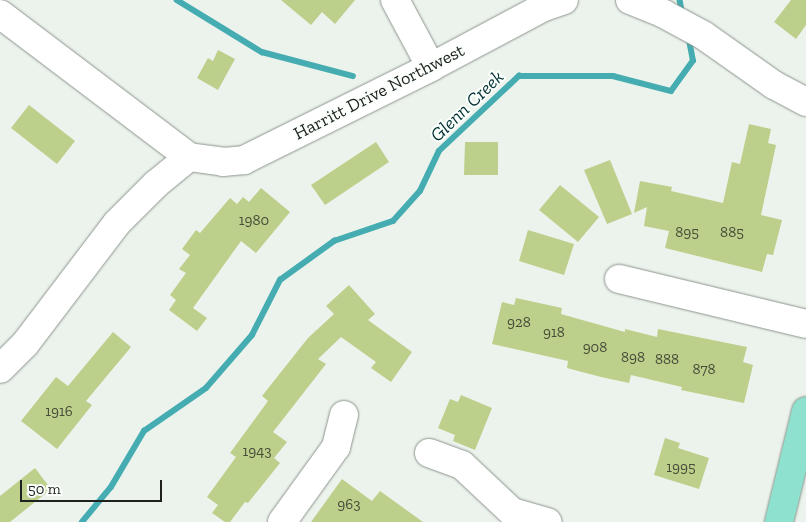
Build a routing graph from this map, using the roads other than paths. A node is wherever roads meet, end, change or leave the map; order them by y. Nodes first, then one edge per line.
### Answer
1 (395, 0) edge
2 (564, 0) edge
3 (630, 0) edge
4 (0, 14) edge
5 (431, 67) junction
6 (806, 102) edge
7 (189, 157) junction
8 (619, 279) dead end
9 (806, 324) edge
10 (0, 369) edge
11 (806, 411) edge
12 (344, 415) dead end
13 (429, 453) dead end
14 (282, 522) edge
15 (548, 522) edge
16 (779, 522) edge

1 - 5 street
2 - 5 street, Harritt Drive Northwest
3 - 6 street
4 - 7 street, Harritt Drive Northwest
5 - 7 street, Harritt Drive Northwest
7 - 10 street
8 - 9 street
11 - 16 main road
12 - 14 street
13 - 15 street

